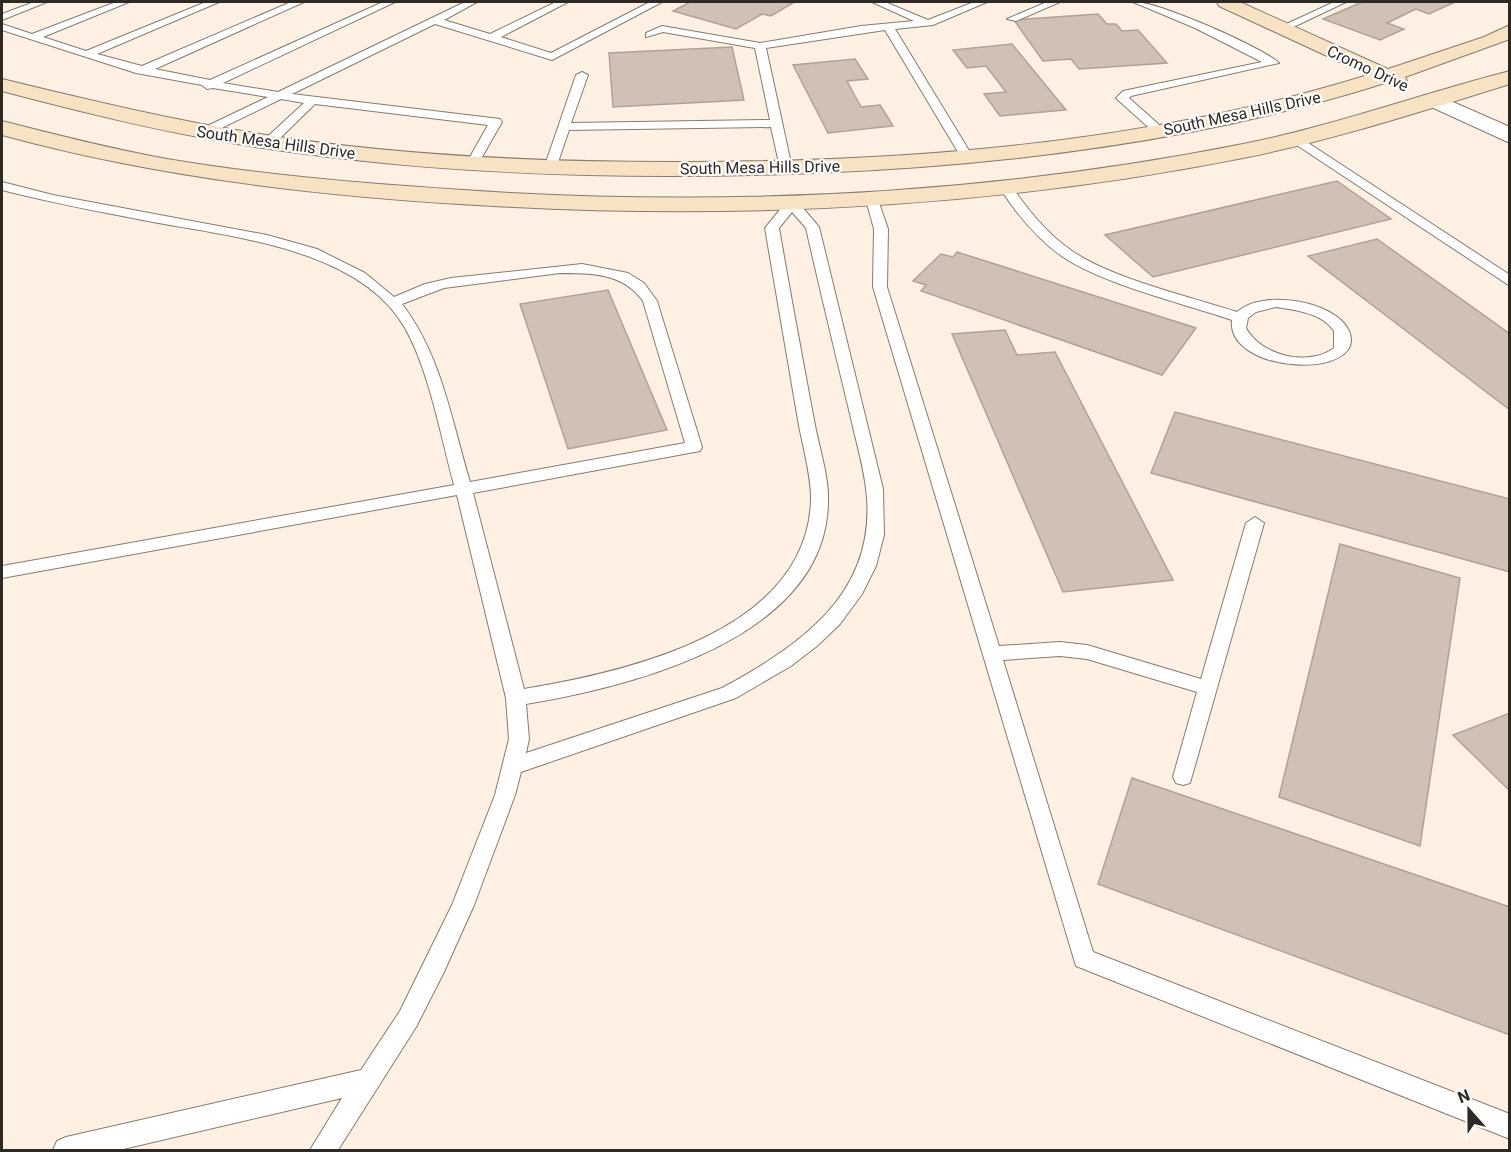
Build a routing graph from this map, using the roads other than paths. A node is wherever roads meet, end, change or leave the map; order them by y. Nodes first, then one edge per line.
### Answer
1 (42, 2) edge
2 (124, 2) edge
3 (214, 2) edge
4 (299, 2) edge
5 (390, 2) edge
6 (472, 2) edge
7 (563, 2) edge
8 (657, 2) edge
9 (877, 2) edge
10 (982, 2) edge
11 (1055, 2) edge
12 (1138, 2) edge
13 (1226, 2) edge
14 (1341, 2) edge
15 (2, 18) edge
16 (1012, 19) dead end
17 (434, 20) junction
18 (929, 23) junction
19 (2, 27) edge
20 (888, 27) junction
21 (1283, 28) junction
22 (1509, 31) edge
23 (650, 35) dead end
24 (31, 38) junction
25 (491, 38) junction
26 (760, 46) junction
27 (85, 55) junction
28 (140, 71) junction
29 (582, 75) dead end
30 (1509, 76) edge
31 (1388, 77) junction
32 (2, 85) edge
33 (207, 86) junction
34 (277, 98) junction
35 (1437, 101) junction
36 (311, 102) junction
37 (776, 123) junction
38 (564, 127) junction
39 (2, 128) edge
40 (1160, 131) junction
41 (205, 132) junction
42 (1509, 136) edge
43 (1296, 139) junction
44 (270, 141) junction
45 (967, 157) junction
46 (472, 164) junction
47 (550, 168) junction
48 (786, 168) junction
49 (2, 186) edge
50 (1007, 190) junction
51 (872, 200) junction
52 (792, 204) junction
53 (1509, 282) edge
54 (393, 303) junction
55 (1240, 318) junction
56 (464, 491) junction
57 (1255, 523) dead end
58 (2, 572) edge
59 (992, 654) junction
60 (1208, 688) junction
61 (516, 698) junction
62 (513, 766) junction
63 (1183, 777) dead end
64 (369, 1080) junction
65 (1509, 1127) edge
66 (66, 1150) edge
67 (323, 1150) edge

1 - 15 lane
2 - 24 lane
3 - 27 lane
4 - 28 lane
5 - 33 lane
6 - 17 lane
7 - 25 lane
8 - 25 lane
9 - 18 lane
10 - 18 lane
11 - 16 lane
12 - 40 lane
13 - 21 street, Cromo Drive
14 - 21 lane
17 - 25 lane
17 - 34 lane
18 - 20 lane
19 - 24 lane
20 - 26 lane
20 - 45 lane
21 - 31 street, Cromo Drive
22 - 31 street, South Mesa Hills Drive
23 - 26 lane
24 - 27 lane
26 - 37 lane
27 - 28 lane
28 - 33 lane
29 - 38 lane
30 - 35 street, South Mesa Hills Drive
31 - 35 street, Cromo Drive
31 - 40 street, South Mesa Hills Drive
32 - 41 street, South Mesa Hills Drive
33 - 34 lane
34 - 36 lane
34 - 41 lane
35 - 42 street, Cromo Drive
35 - 43 street, South Mesa Hills Drive
36 - 44 lane
36 - 46 lane
37 - 38 lane
37 - 48 lane
38 - 47 lane
39 - 52 street, South Mesa Hills Drive
40 - 45 street, South Mesa Hills Drive
41 - 44 street, South Mesa Hills Drive
43 - 50 street, South Mesa Hills Drive
43 - 53 lane
44 - 46 street, South Mesa Hills Drive
45 - 48 street, South Mesa Hills Drive
46 - 47 street, South Mesa Hills Drive
47 - 48 street, South Mesa Hills Drive
48 - 52 street
49 - 54 lane
50 - 51 street, South Mesa Hills Drive
50 - 55 lane
51 - 52 street, South Mesa Hills Drive
51 - 59 lane
52 - 61 lane
52 - 62 lane
54 - 56 lane
54 - 56 lane
55 - 55 lane
56 - 58 lane
56 - 61 lane
57 - 60 lane
59 - 60 lane
59 - 65 lane
60 - 63 lane
61 - 62 lane
62 - 64 lane
64 - 66 lane
64 - 67 lane

